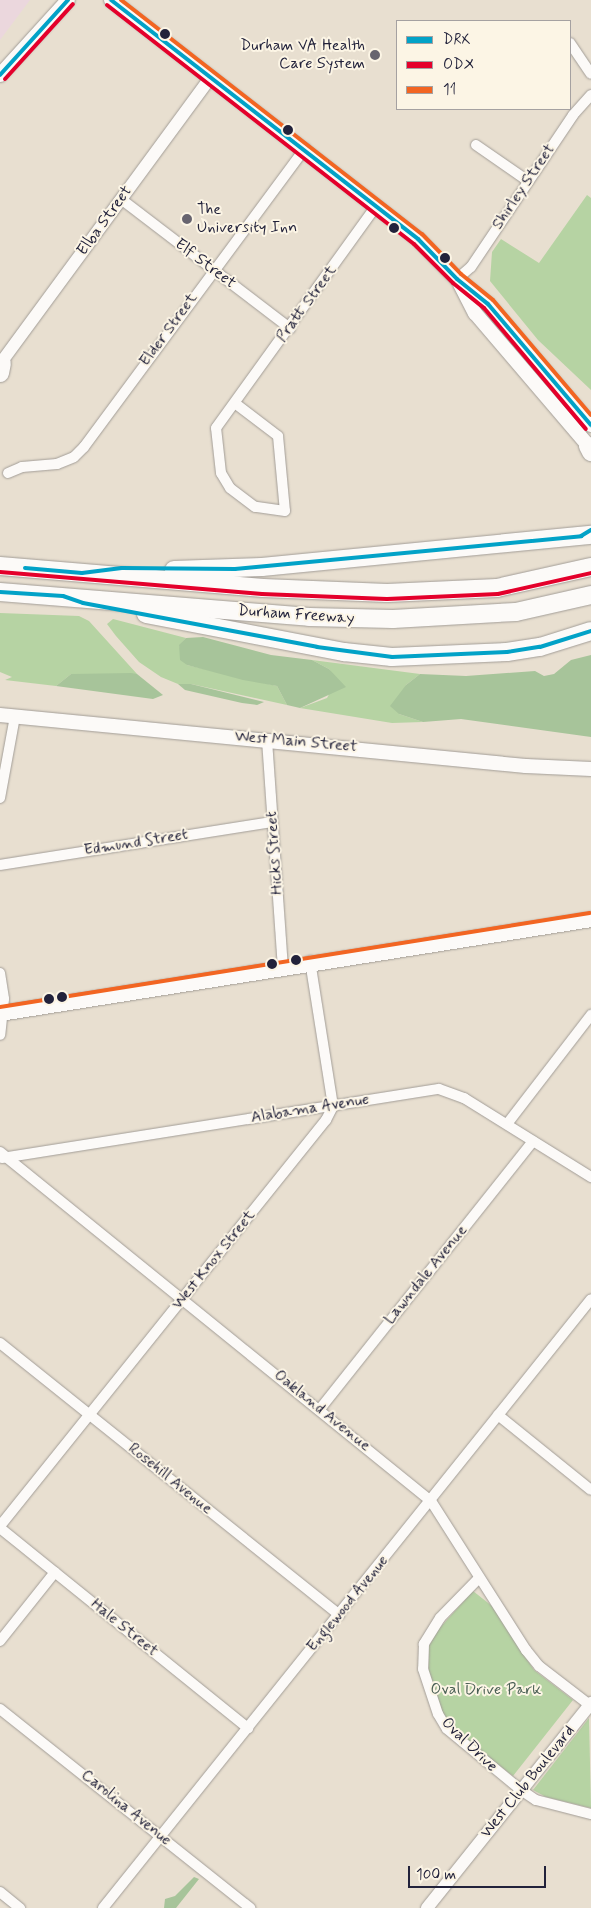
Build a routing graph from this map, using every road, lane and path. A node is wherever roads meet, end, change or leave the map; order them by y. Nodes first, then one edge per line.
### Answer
1 (68, 0) edge
2 (111, 0) edge
3 (571, 44) edge
4 (591, 74) edge
5 (0, 75) edge
6 (211, 77) junction
7 (591, 95) edge
8 (476, 144) dead end
9 (305, 148) junction
10 (528, 181) junction
11 (121, 199) junction
12 (377, 205) junction
13 (213, 270) junction
14 (457, 279) junction
15 (290, 328) junction
16 (1, 367) edge
17 (236, 404) junction
18 (591, 425) edge
19 (590, 449) edge
20 (8, 473) dead end
21 (588, 534) edge
22 (0, 566) edge
23 (591, 567) edge
24 (82, 573) junction
25 (0, 592) edge
26 (591, 594) edge
27 (63, 596) junction
28 (591, 631) edge
29 (591, 638) edge
30 (566, 640) junction
31 (0, 715) edge
32 (15, 716) junction
33 (267, 740) junction
34 (591, 769) edge
35 (0, 798) edge
36 (272, 822) junction
37 (0, 865) edge
38 (591, 919) edge
39 (310, 961) junction
40 (283, 966) junction
41 (0, 973) edge
42 (2, 1012) edge
43 (591, 1015) edge
44 (0, 1035) edge
45 (333, 1106) junction
46 (506, 1124) junction
47 (533, 1141) junction
48 (2, 1156) edge
49 (591, 1177) edge
50 (183, 1300) junction
51 (591, 1300) edge
52 (0, 1342) edge
53 (320, 1409) junction
54 (90, 1414) junction
55 (498, 1415) junction
56 (591, 1490) edge
57 (431, 1501) junction
58 (0, 1527) edge
59 (55, 1572) junction
60 (479, 1578) junction
61 (339, 1615) junction
62 (0, 1642) edge
63 (590, 1704) edge
64 (0, 1709) edge
65 (248, 1728) junction
66 (521, 1790) junction
67 (591, 1814) edge
68 (161, 1836) junction
69 (0, 1892) edge
70 (20, 1908) edge
71 (103, 1908) edge
72 (250, 1908) edge
73 (427, 1908) edge

1 - 5 main road
2 - 6 main road
3 - 4 street
6 - 9 main road
6 - 11 street, Elba Street
7 - 10 street, Shirley Street
8 - 10 street
9 - 12 main road
9 - 13 street, Elder Street
10 - 14 street, Shirley Street
11 - 13 street, Elf Street
11 - 16 street, Elba Street
12 - 14 main road
12 - 15 street, Pratt Street
13 - 15 street, Elf Street
13 - 20 street, Elder Street
14 - 18 main road
14 - 19 main road
15 - 17 street, Pratt Street
17 - 17 street, Pratt Street
21 - 24 highway
22 - 24 highway, Durham Freeway
23 - 24 highway, Durham Freeway
25 - 27 highway, Durham Freeway
26 - 27 highway, Durham Freeway
27 - 30 highway
28 - 30 highway
29 - 30 highway
31 - 32 main road, West Main Street
32 - 33 main road, West Main Street
32 - 35 street
33 - 34 main road, West Main Street
33 - 36 street, Hicks Street
36 - 37 street, Edmund Street
36 - 40 street, Hicks Street
38 - 39 main road
39 - 40 main road
39 - 45 street
40 - 42 main road
41 - 42 street
42 - 44 street
43 - 46 street
45 - 46 street, Alabama Avenue
45 - 48 street, Alabama Avenue
45 - 50 street, West Knox Street
46 - 47 street, Alabama Avenue
47 - 49 street, Alabama Avenue
47 - 53 street, Lawndale Avenue
48 - 50 street, Oakland Avenue
50 - 53 street, Oakland Avenue
50 - 54 street, West Knox Street
51 - 55 street, Englewood Avenue
52 - 54 street, Rosehill Avenue
53 - 57 street, Oakland Avenue
54 - 58 street, West Knox Street
54 - 61 street, Rosehill Avenue
55 - 56 street
55 - 57 street, Englewood Avenue
57 - 60 street, Oakland Avenue
57 - 61 street, Englewood Avenue
58 - 59 street, Hale Street
59 - 62 street
59 - 65 street, Hale Street
60 - 63 street, Oakland Avenue
60 - 66 street, Oval Drive
61 - 65 street, Englewood Avenue
63 - 66 street, West Club Boulevard
64 - 68 street, Carolina Avenue
65 - 68 street, Englewood Avenue
66 - 67 street, Oval Drive
66 - 73 street, West Club Boulevard
68 - 71 street, Englewood Avenue
68 - 72 street, Carolina Avenue
69 - 70 street

